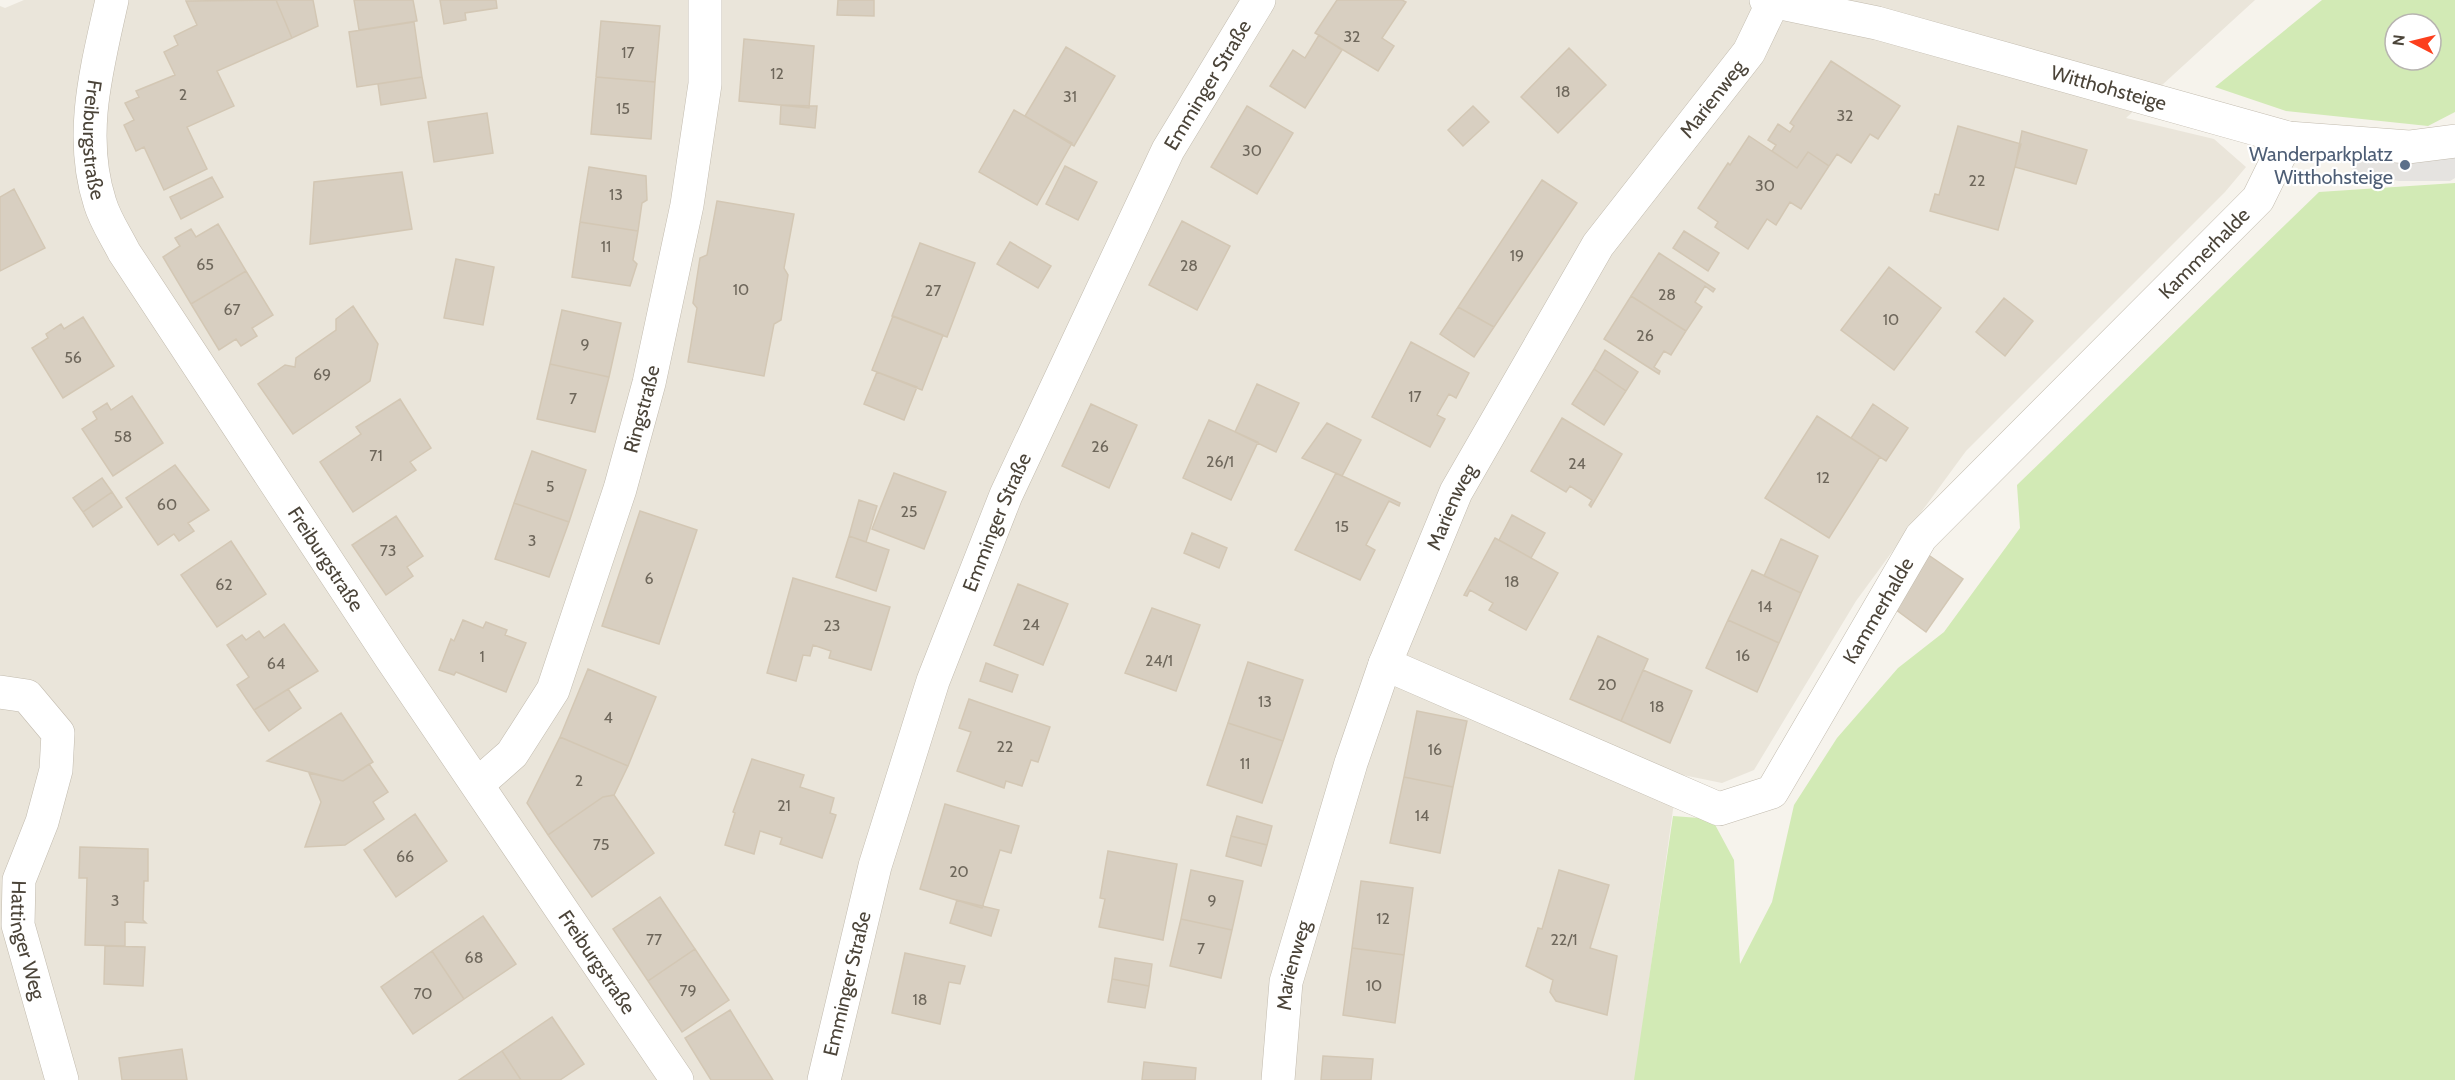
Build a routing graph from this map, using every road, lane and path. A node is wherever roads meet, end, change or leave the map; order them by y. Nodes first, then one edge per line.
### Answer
1 (112, 0) edge
2 (705, 0) edge
3 (1259, 0) edge
4 (1770, 1) edge
5 (1884, 12) edge
6 (2288, 138) junction
7 (2455, 141) edge
8 (1385, 663) junction
9 (0, 692) edge
10 (478, 784) junction
11 (62, 1080) edge
12 (677, 1080) edge
13 (824, 1080) edge
14 (1278, 1080) edge

1 - 10 street, Freiburgstraße
2 - 10 street, Ringstraße
3 - 13 street, Emminger Straße
4 - 5 street, Witthohsteige
4 - 8 street, Marienweg
5 - 6 street, Witthohsteige
6 - 7 street, Witthohsteige
6 - 8 street, Kammerhalde
8 - 14 street, Marienweg
9 - 11 street, Hattinger Weg
10 - 12 street, Freiburgstraße

